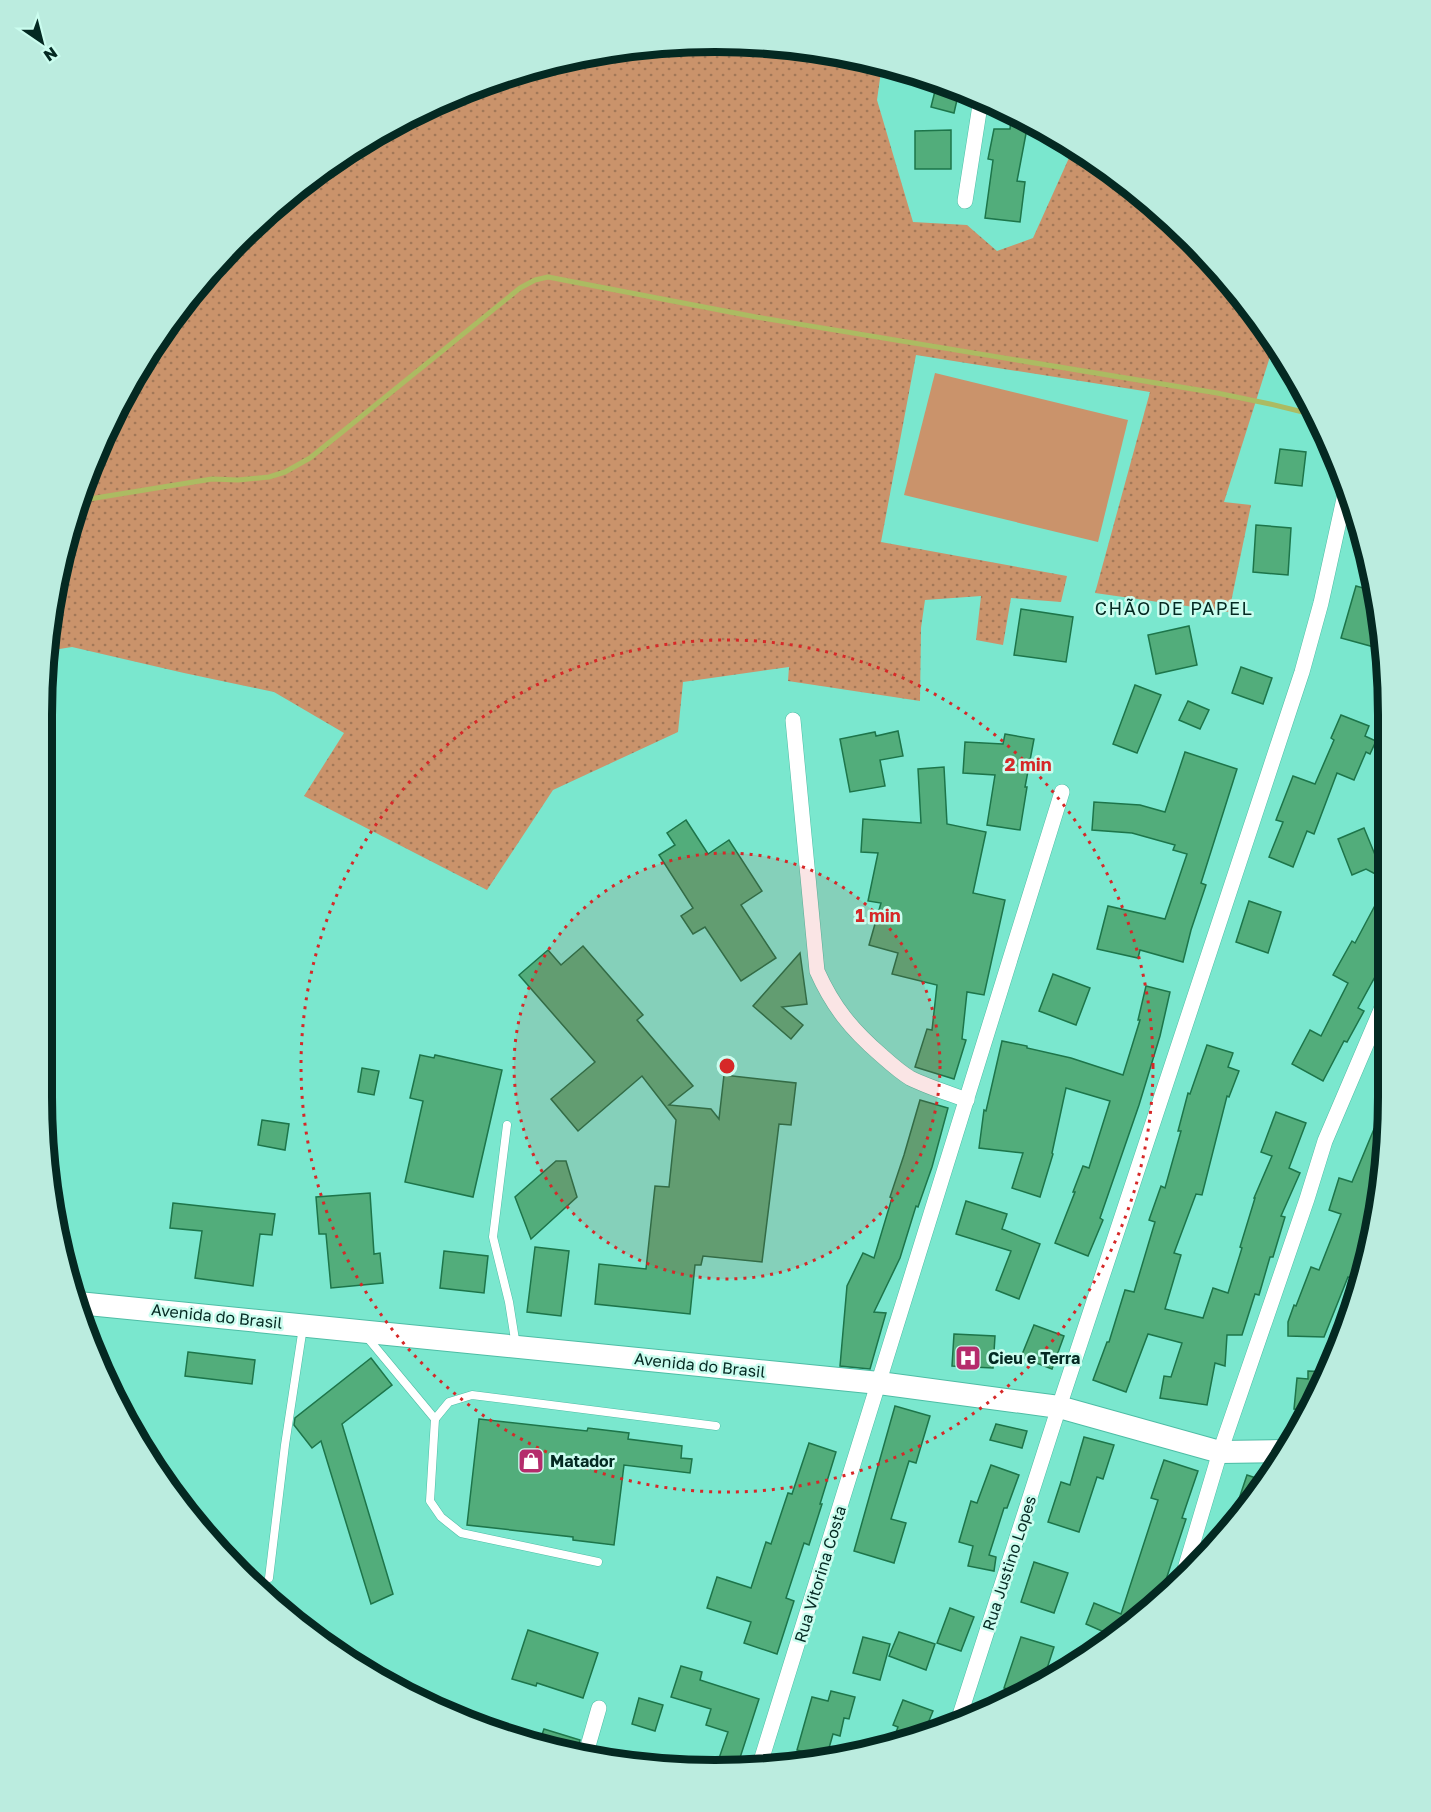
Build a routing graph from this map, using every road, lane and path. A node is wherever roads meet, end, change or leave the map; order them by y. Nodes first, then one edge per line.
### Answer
1 (980, 108) edge
2 (965, 201) dead end
3 (1343, 502) edge
4 (793, 720) dead end
5 (1062, 792) dead end
6 (1378, 1017) edge
7 (967, 1100) junction
8 (507, 1125) dead end
9 (86, 1303) edge
10 (303, 1324) junction
11 (361, 1330) junction
12 (516, 1346) junction
13 (879, 1383) junction
14 (1059, 1407) junction
15 (435, 1419) junction
16 (716, 1426) dead end
17 (1276, 1451) edge
18 (1220, 1452) junction
19 (598, 1562) dead end
20 (1187, 1562) edge
21 (269, 1578) dead end
22 (599, 1708) dead end
23 (961, 1712) edge
24 (588, 1747) edge
25 (762, 1758) edge

1 - 2 street
3 - 14 street, Rua Justino Lopes
4 - 7 street
5 - 7 street, Rua Vitorina Costa
6 - 18 street
7 - 13 street, Rua Vitorina Costa
8 - 12 lane
9 - 10 street, Avenida do Brasil
10 - 11 street, Avenida do Brasil
10 - 21 lane
11 - 12 street, Avenida do Brasil
11 - 15 lane
12 - 13 street, Avenida do Brasil
13 - 14 street, Avenida do Brasil
13 - 25 street, Rua Vitorina Costa
14 - 18 street, Avenida do Brasil
14 - 23 street, Rua Justino Lopes
15 - 16 lane
15 - 19 lane
17 - 18 street, Avenida do Brasil
18 - 20 street
22 - 24 street

